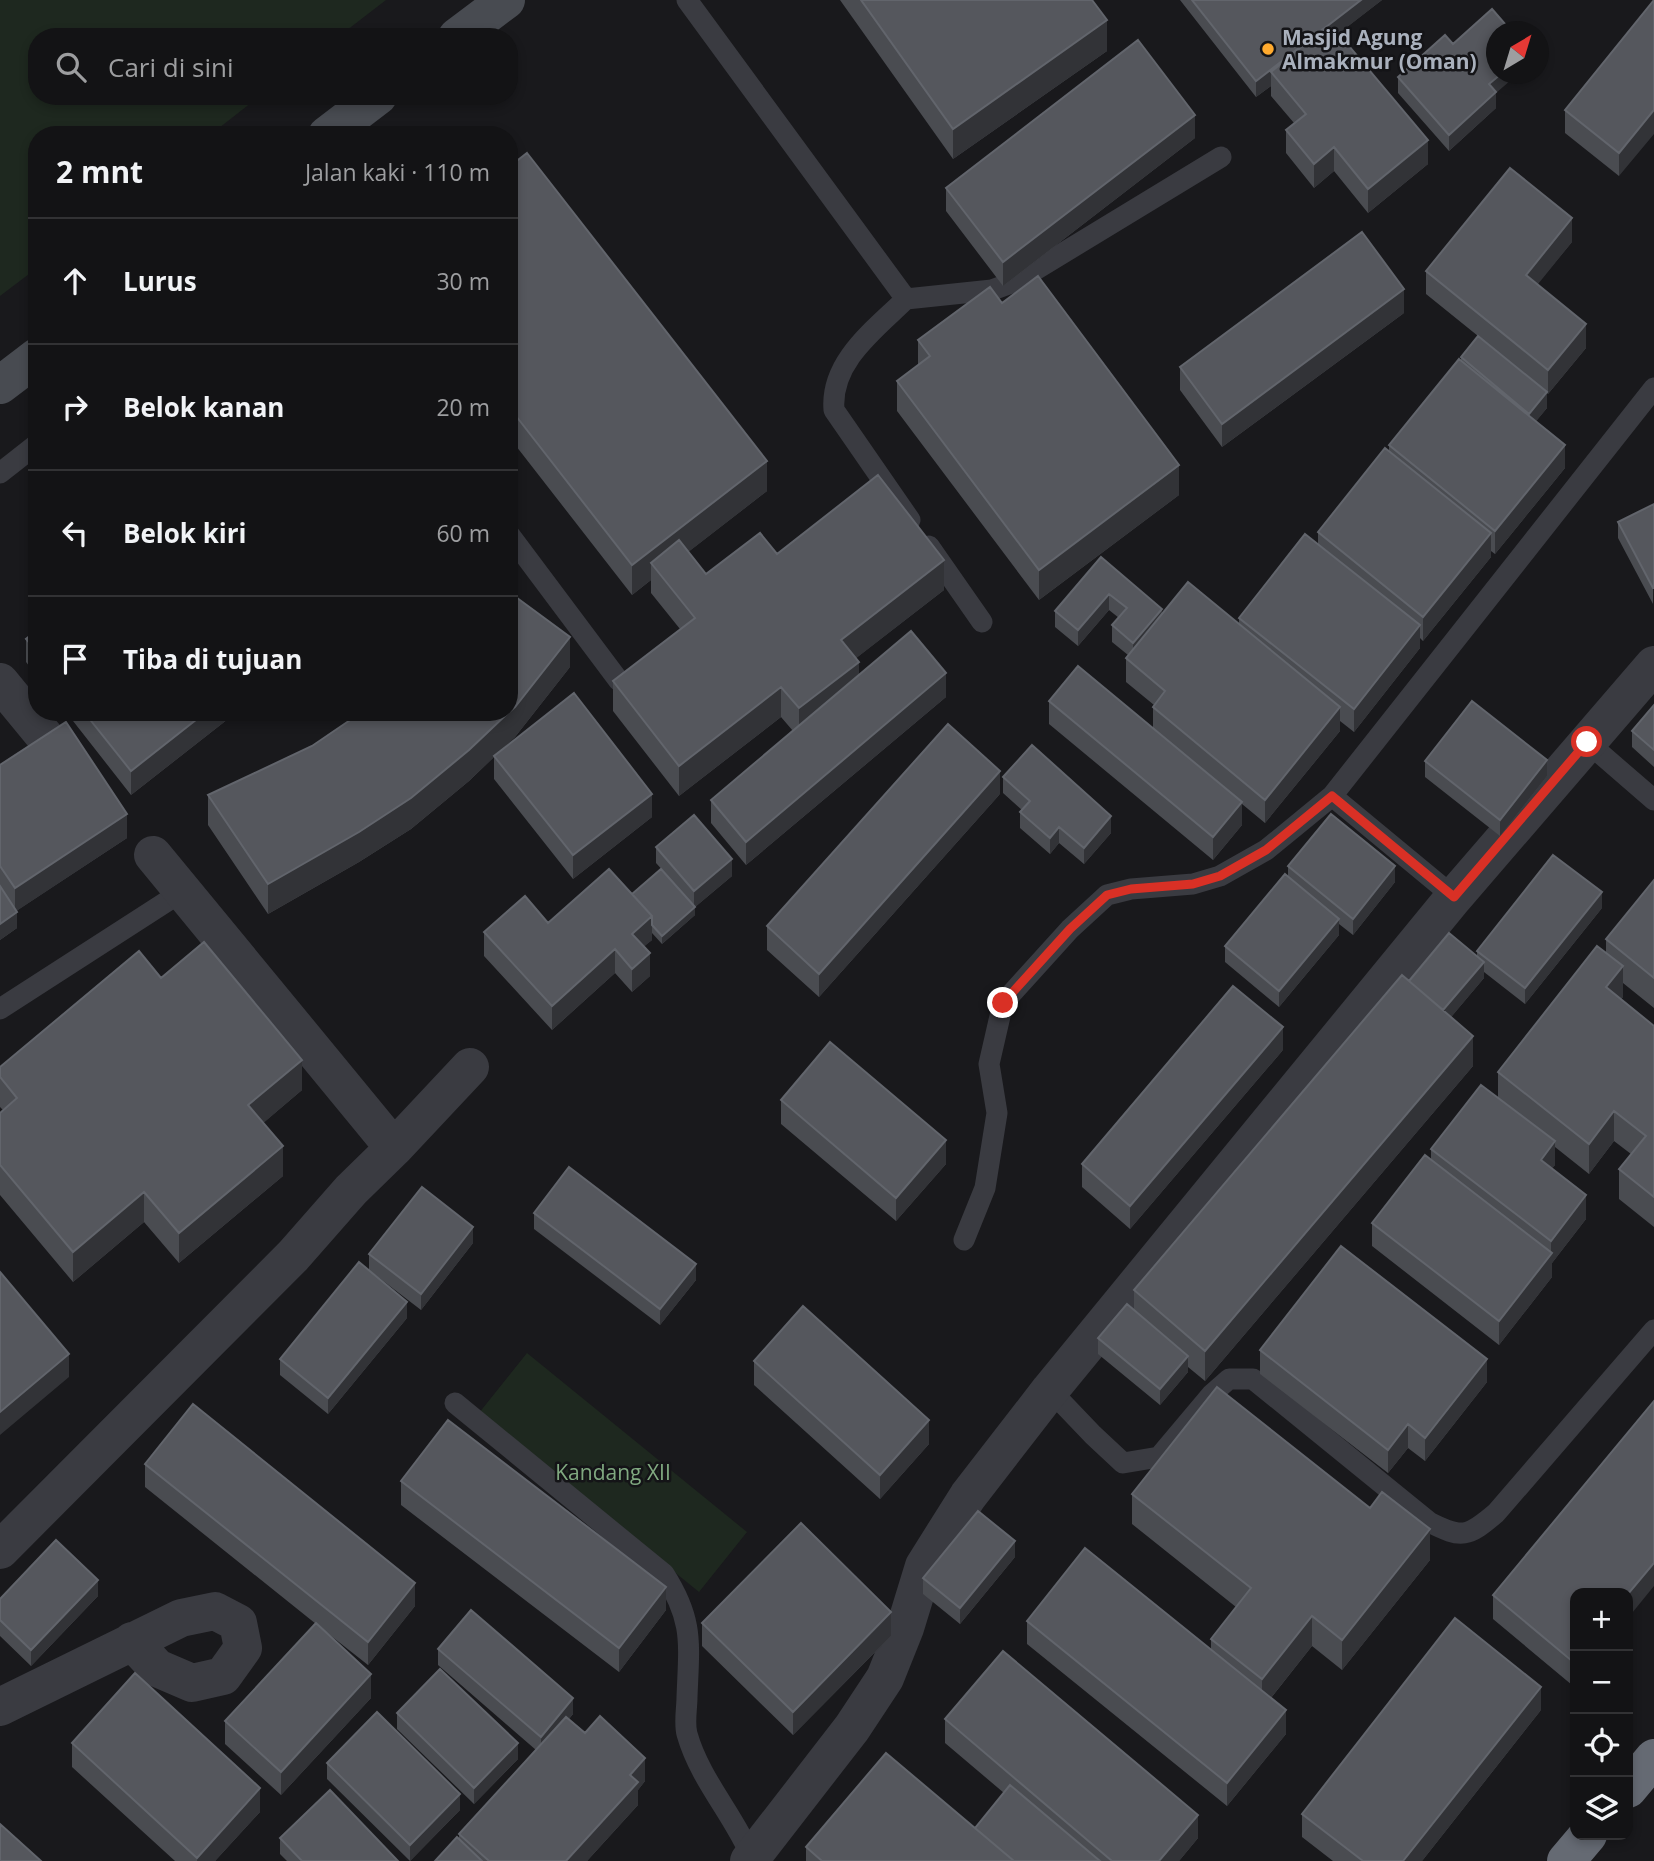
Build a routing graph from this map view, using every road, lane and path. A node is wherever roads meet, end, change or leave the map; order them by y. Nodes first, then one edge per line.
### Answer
1 (506, 0) edge
2 (687, 0) edge
3 (469, 28) edge
4 (366, 105) edge
5 (339, 126) edge
6 (1221, 157) dead end
7 (906, 299) junction
8 (28, 364) edge
9 (0, 385) edge
10 (1654, 388) edge
11 (28, 450) edge
12 (0, 473) edge
13 (518, 546) edge
14 (982, 622) dead end
15 (1654, 665) edge
16 (619, 681) edge
17 (0, 682) edge
18 (28, 716) edge
19 (32, 721) edge
20 (46, 738) edge
21 (1587, 742) junction
22 (1332, 796) junction
23 (1654, 800) edge
24 (153, 855) dead end
25 (183, 891) junction
26 (1454, 897) junction
27 (0, 1009) edge
28 (470, 1067) dead end
29 (394, 1148) junction
30 (964, 1240) dead end
31 (1654, 1330) edge
32 (1050, 1390) junction
33 (455, 1403) dead end
34 (0, 1550) edge
35 (132, 1641) dead end
36 (0, 1707) edge
37 (1654, 1758) edge
38 (1633, 1783) edge
39 (1584, 1840) edge
40 (750, 1859) edge
41 (1566, 1861) edge

1 - 3 street
2 - 7 lane
4 - 5 street
6 - 7 lane
7 - 14 lane
8 - 9 street
10 - 22 lane
11 - 12 lane
13 - 16 lane
15 - 21 street
17 - 18 street
19 - 20 street
21 - 23 lane
21 - 26 street
22 - 26 lane
22 - 30 lane
24 - 25 street
25 - 27 lane
25 - 29 street
26 - 32 street
28 - 29 street
29 - 34 street
31 - 32 lane
32 - 40 street
33 - 40 lane
35 - 36 street
37 - 38 highway
39 - 41 highway

